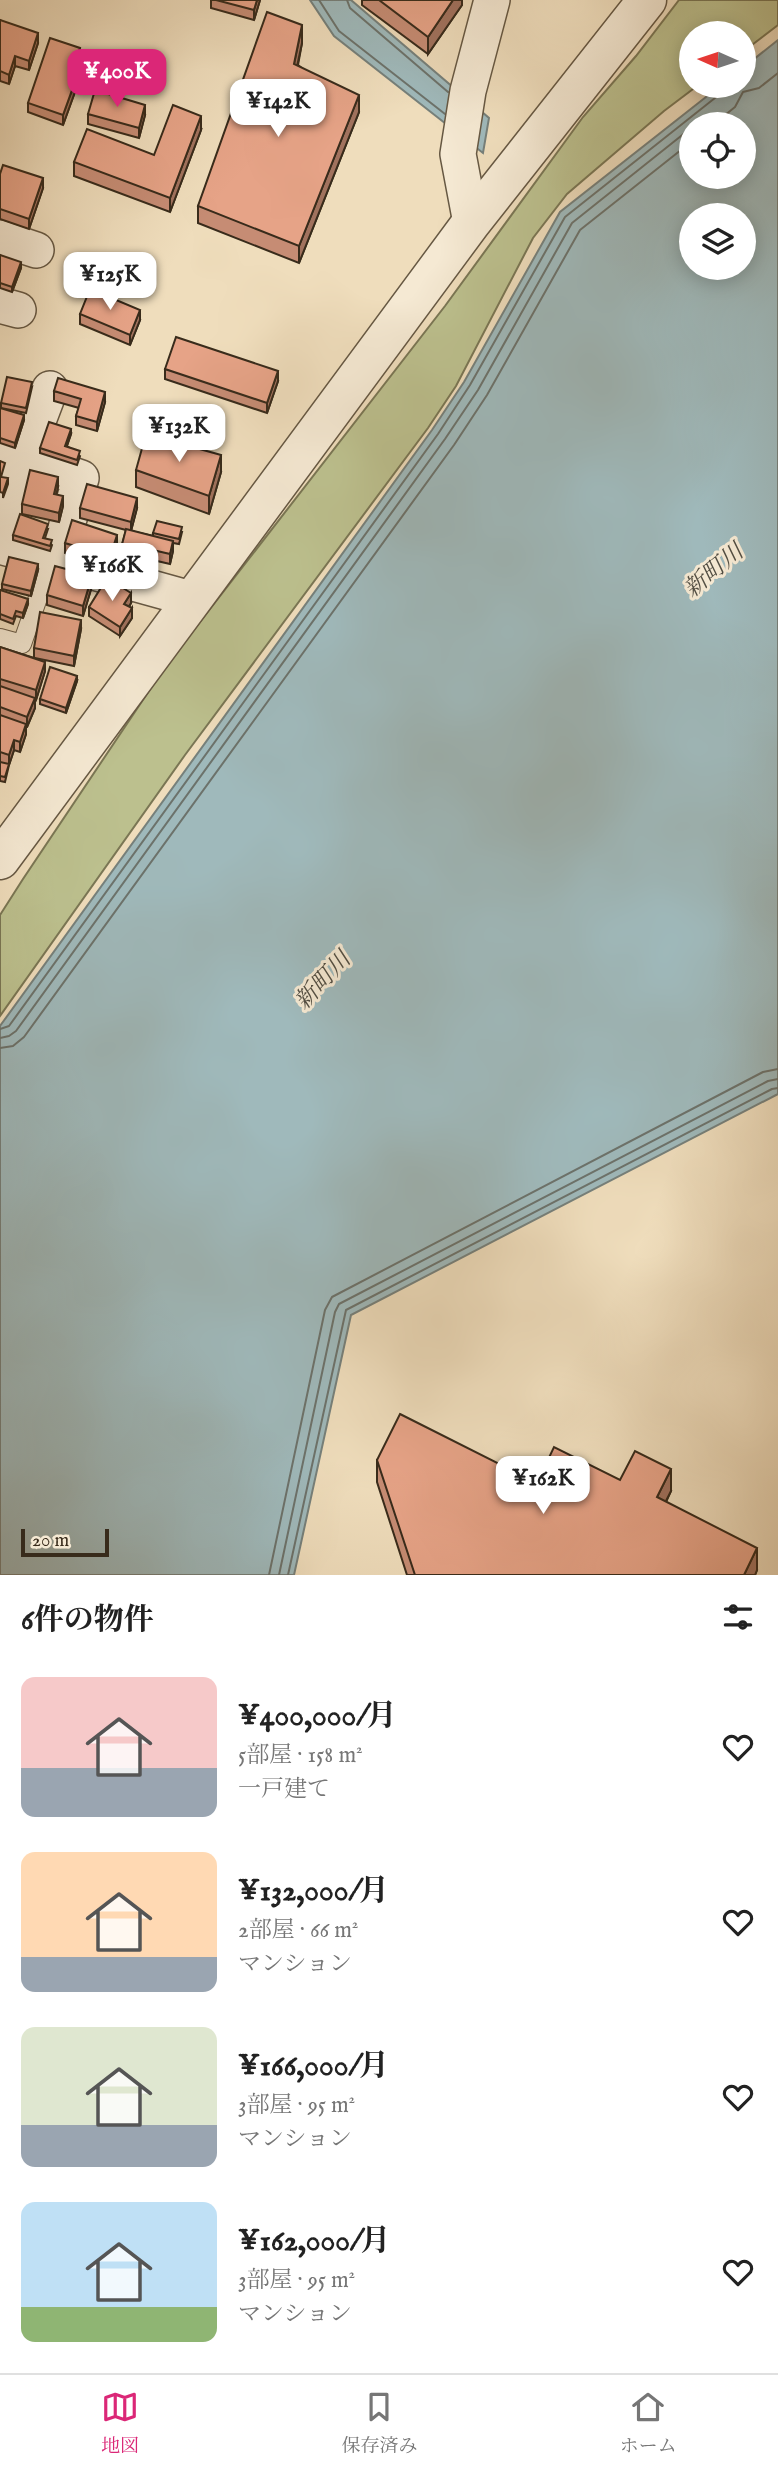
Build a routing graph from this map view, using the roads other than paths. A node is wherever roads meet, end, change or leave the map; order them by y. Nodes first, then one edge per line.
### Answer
1 (492, 0) edge
2 (647, 0) edge
3 (471, 223) junction
4 (0, 238) edge
5 (36, 250) dead end
6 (50, 389) dead end
7 (12, 454) edge
8 (0, 533) edge
9 (0, 547) edge
10 (53, 561) junction
11 (191, 599) junction
12 (0, 638) edge
13 (7, 839) edge

1 - 3 street
2 - 3 street
3 - 11 street
4 - 5 street
6 - 7 street
7 - 8 street
7 - 10 street
9 - 10 street
10 - 11 street
10 - 12 lane
11 - 13 street

